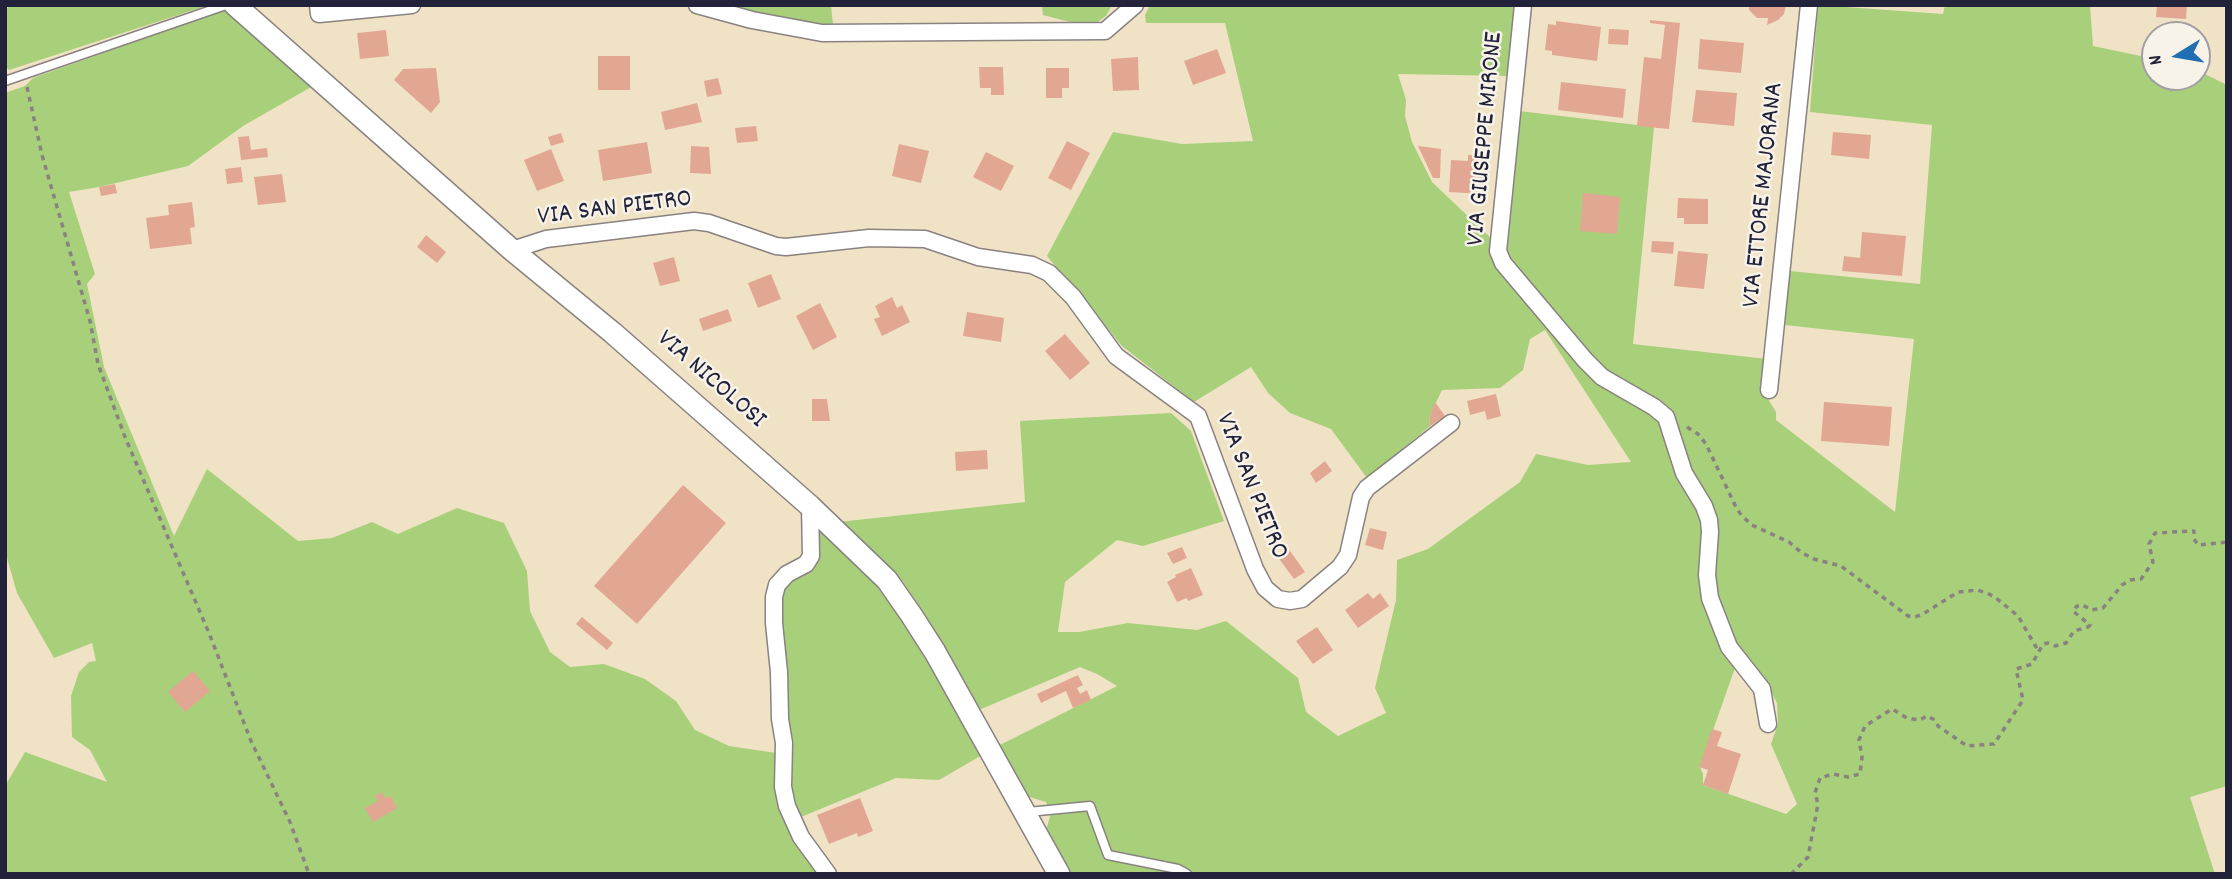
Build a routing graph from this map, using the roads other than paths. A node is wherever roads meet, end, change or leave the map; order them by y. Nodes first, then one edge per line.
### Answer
1 (226, 5) edge
2 (235, 5) edge
3 (318, 5) edge
4 (412, 5) edge
5 (697, 5) edge
6 (1135, 5) edge
7 (1523, 5) edge
8 (1809, 5) edge
9 (5, 81) edge
10 (512, 250) junction
11 (1769, 390) dead end
12 (1451, 423) dead end
13 (810, 506) junction
14 (1768, 724) dead end
15 (1025, 812) junction
16 (828, 874) edge
17 (1059, 874) edge
18 (1187, 874) edge

1 - 9 lane
2 - 10 main road, VIA NICOLOSI
3 - 4 street
5 - 6 street
7 - 14 street, VIA GIUSEPPE MIRONE
8 - 11 street, VIA ETTORE MAJORANA
10 - 12 street, VIA SAN PIETRO
10 - 13 main road, VIA NICOLOSI
13 - 15 main road, VIA NICOLOSI
13 - 16 street
15 - 17 main road, VIA NICOLOSI
15 - 18 lane

